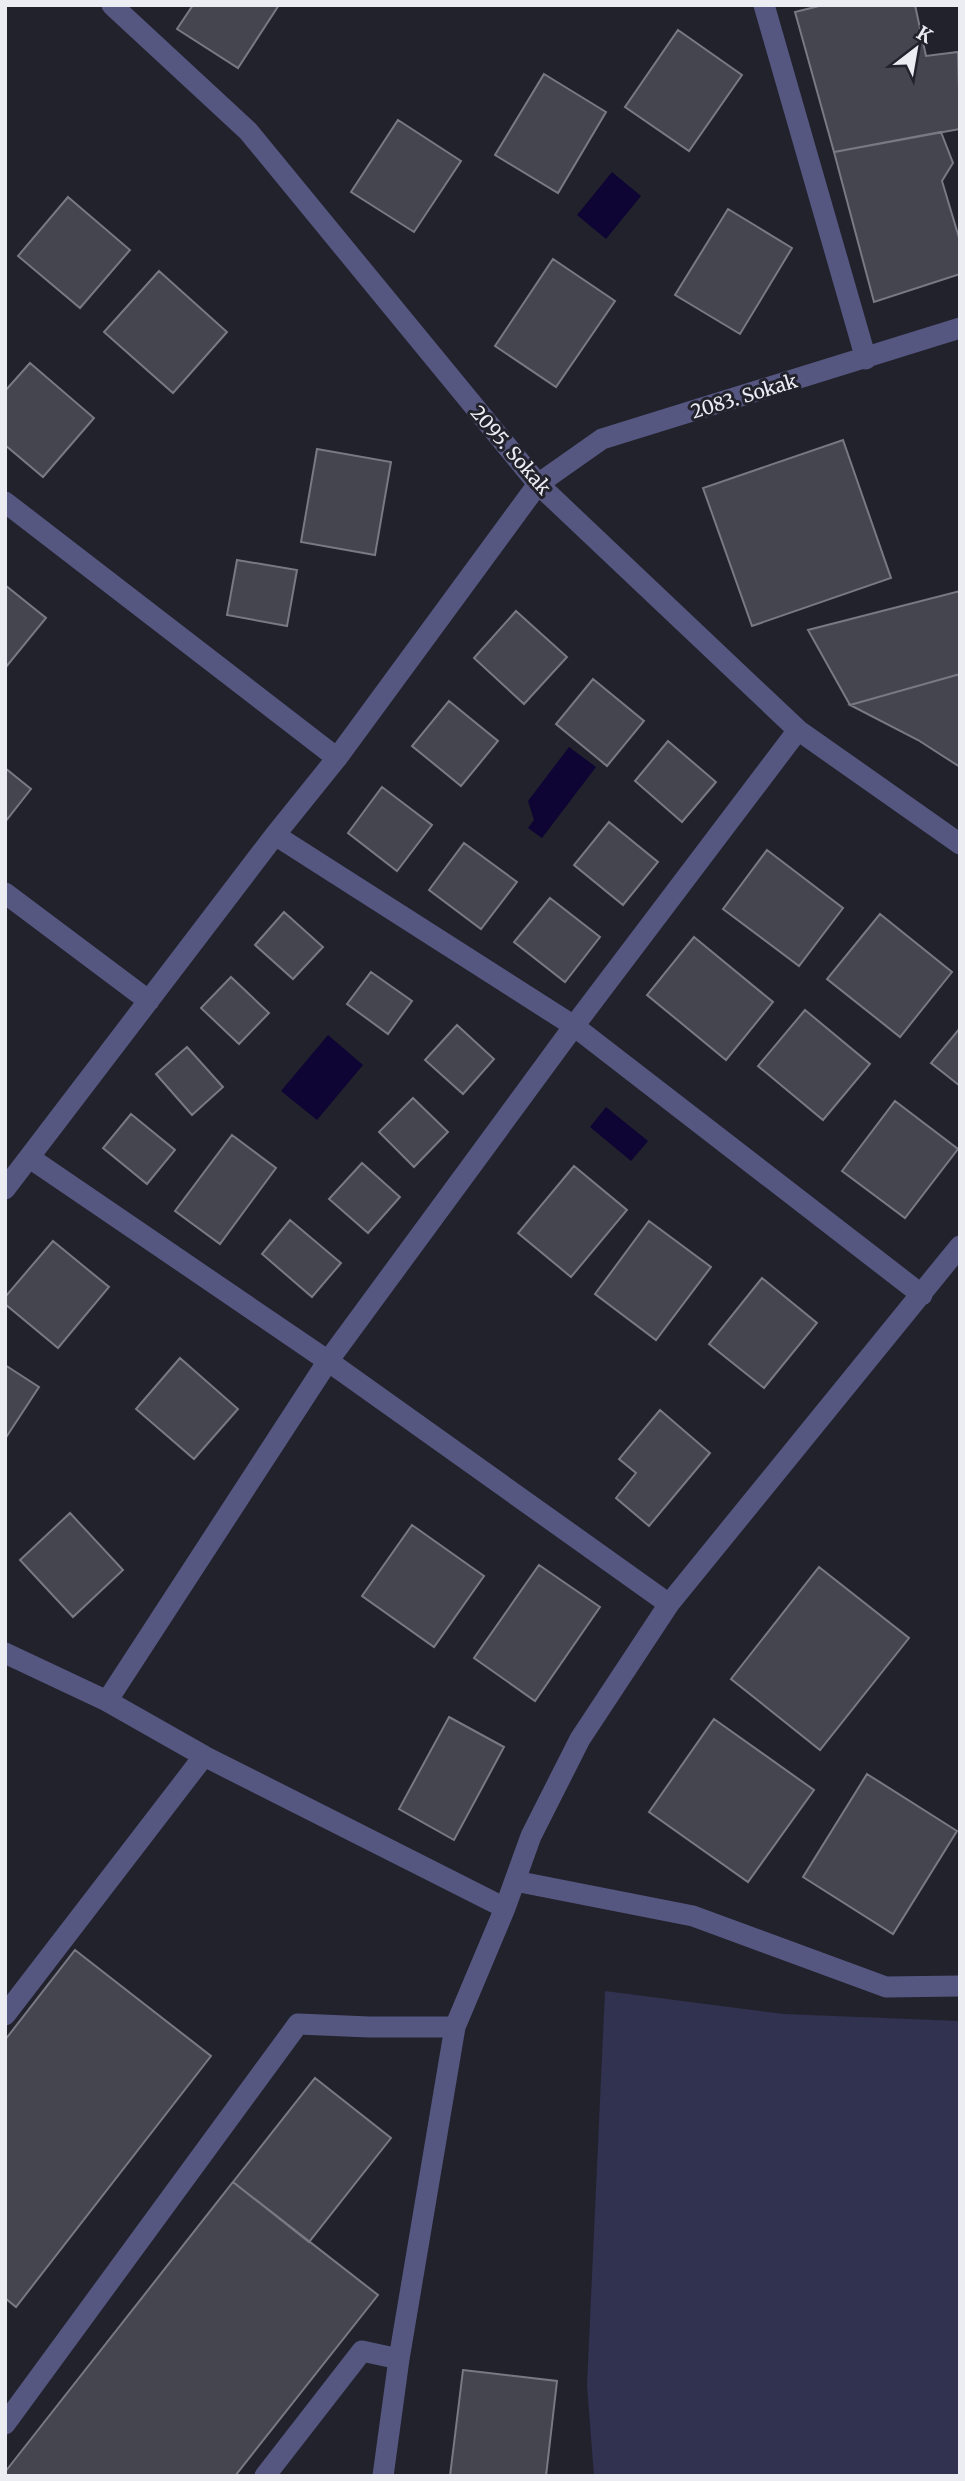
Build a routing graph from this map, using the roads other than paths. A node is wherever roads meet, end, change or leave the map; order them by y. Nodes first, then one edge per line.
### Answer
1 (112, 5) edge
2 (764, 5) edge
3 (960, 328) edge
4 (866, 359) junction
5 (538, 484) junction
6 (5, 502) edge
7 (798, 730) junction
8 (337, 758) junction
9 (275, 835) junction
10 (960, 844) edge
11 (5, 893) edge
12 (149, 1001) junction
13 (574, 1026) junction
14 (30, 1158) junction
15 (5, 1189) edge
16 (960, 1246) edge
17 (922, 1295) junction
18 (328, 1361) junction
19 (669, 1604) junction
20 (5, 1653) edge
21 (107, 1701) junction
22 (204, 1756) junction
23 (515, 1881) junction
24 (505, 1908) junction
25 (960, 1986) edge
26 (5, 2015) edge
27 (455, 2027) junction
28 (399, 2359) junction
29 (5, 2424) edge
30 (265, 2476) edge
31 (383, 2476) edge

1 - 5 street, 2095. Sokak
2 - 4 street
3 - 4 street, 2083. Sokak
4 - 5 street, 2083. Sokak
5 - 7 street, 2095. Sokak
5 - 8 street, 2083. Sokak
6 - 8 street
7 - 10 street, 2095. Sokak
7 - 13 street
8 - 9 street, 2083. Sokak
9 - 12 street, 2083. Sokak
9 - 13 street
11 - 12 street
12 - 14 street, 2083. Sokak
13 - 17 street
13 - 18 street
14 - 15 street, 2083. Sokak
14 - 18 street
16 - 17 street
17 - 19 street
18 - 19 street
18 - 21 street
19 - 23 street
20 - 21 street
21 - 22 street
22 - 24 street
22 - 26 street
23 - 24 street
23 - 25 street
24 - 27 street
27 - 28 street
27 - 29 street
28 - 30 street
28 - 31 street

